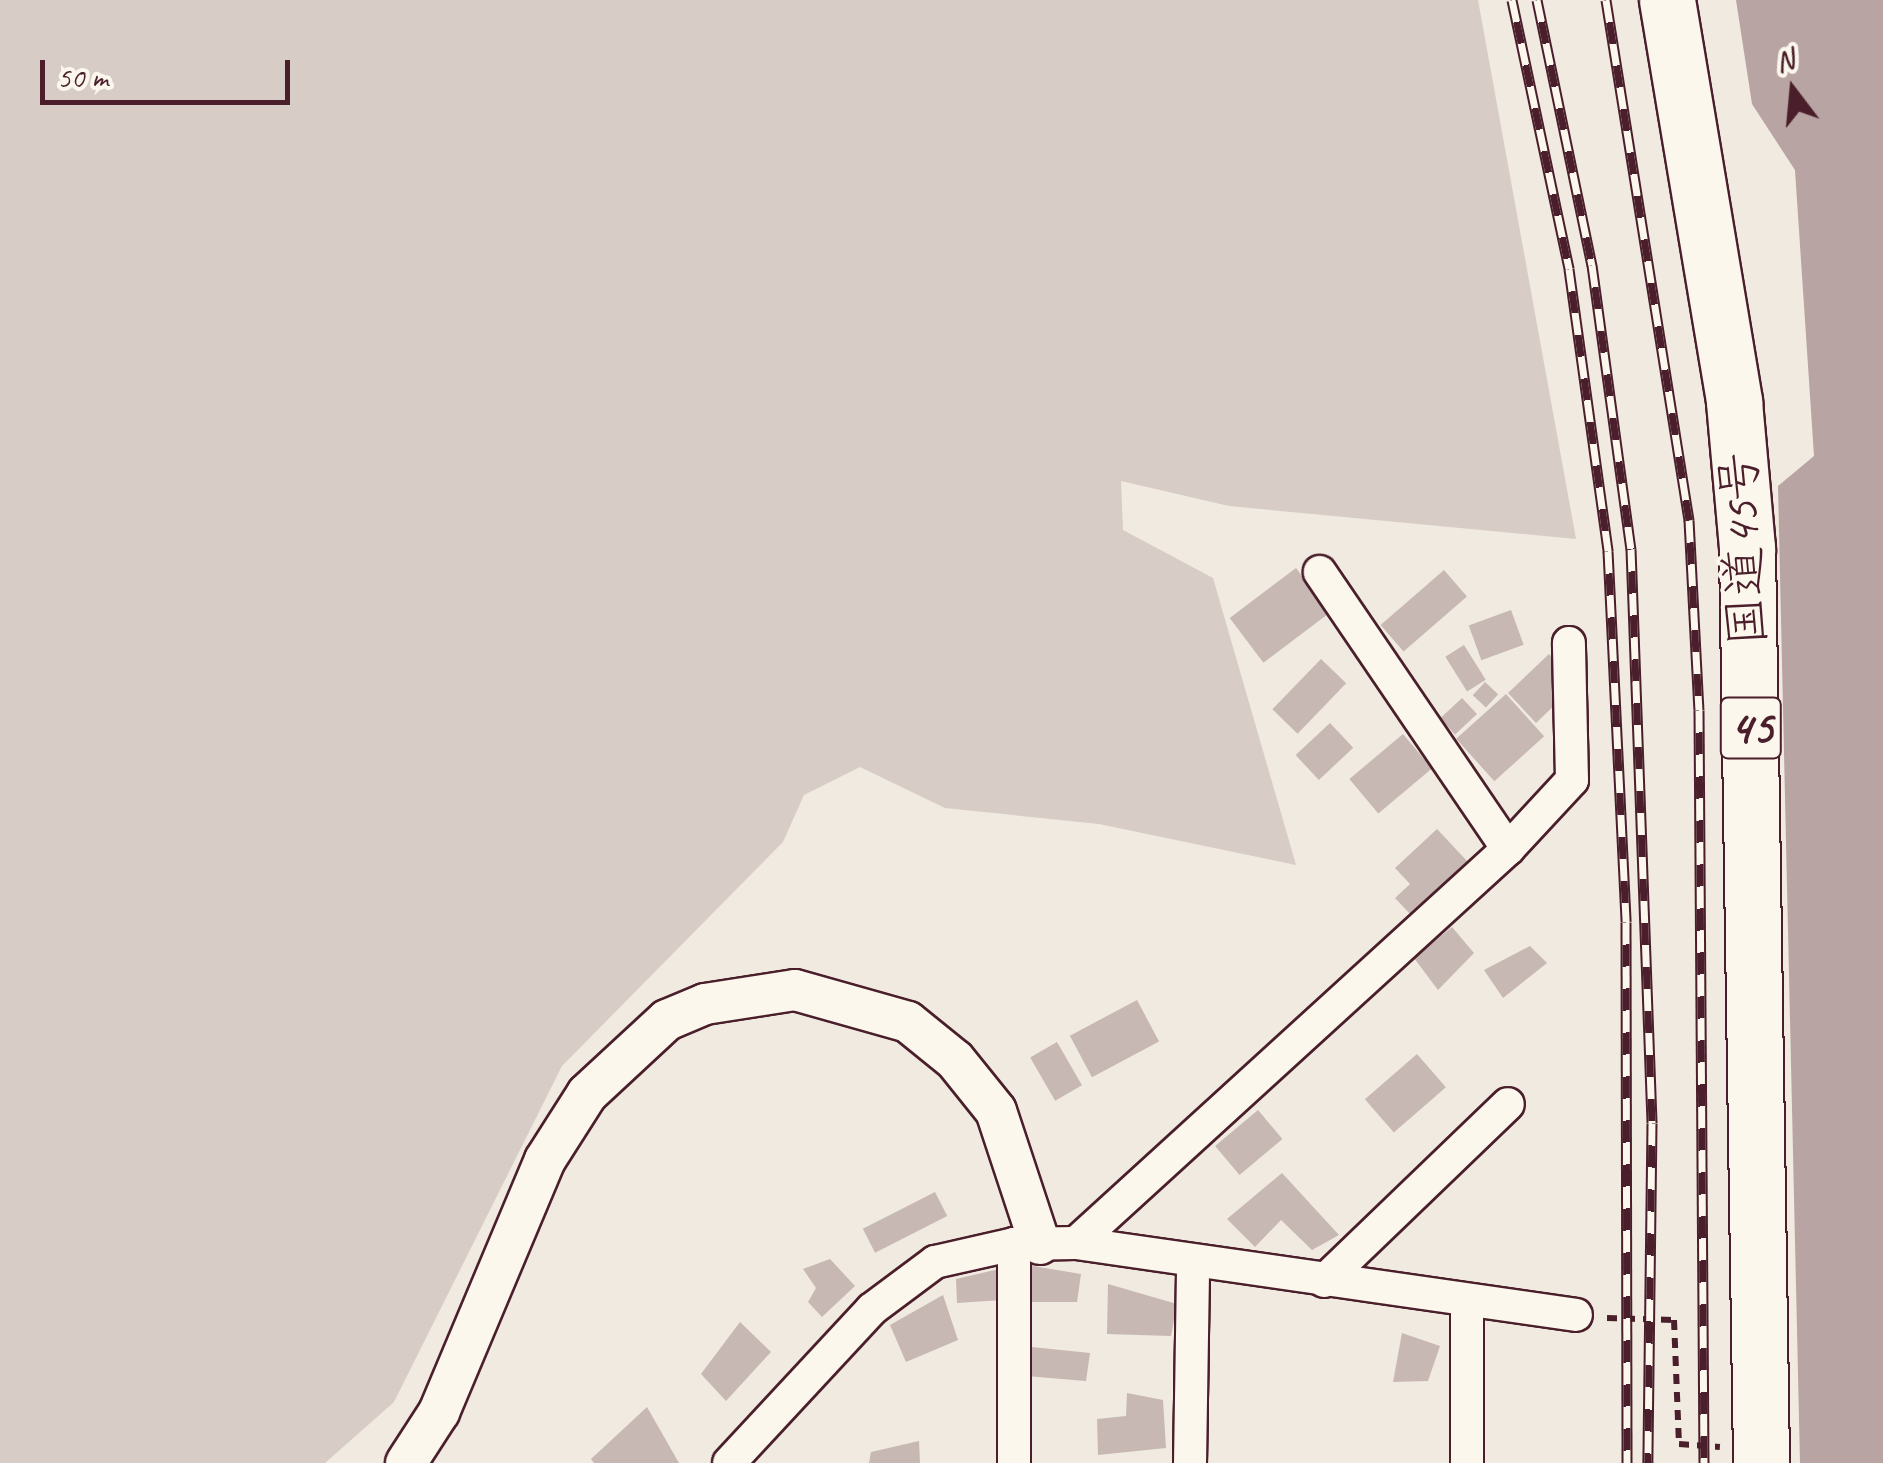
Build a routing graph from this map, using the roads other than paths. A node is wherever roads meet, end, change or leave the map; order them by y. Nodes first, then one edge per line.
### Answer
1 (1666, 0) edge
2 (1320, 572) dead end
3 (1569, 644) dead end
4 (1508, 848) junction
5 (1508, 1104) dead end
6 (1043, 1244) junction
7 (1192, 1261) junction
8 (1324, 1281) junction
9 (1467, 1303) junction
10 (1576, 1315) road end
11 (1746, 1455) edge
12 (406, 1463) edge
13 (729, 1463) edge
14 (1014, 1463) edge
15 (1190, 1463) edge
16 (1468, 1463) edge

1 - 11 highway, 国道45号 / 45
2 - 4 street
3 - 4 street
4 - 6 street
5 - 8 street
6 - 7 street
6 - 12 street
6 - 13 street
6 - 14 street
7 - 8 street
7 - 15 street
8 - 9 street
9 - 10 street
9 - 16 street

